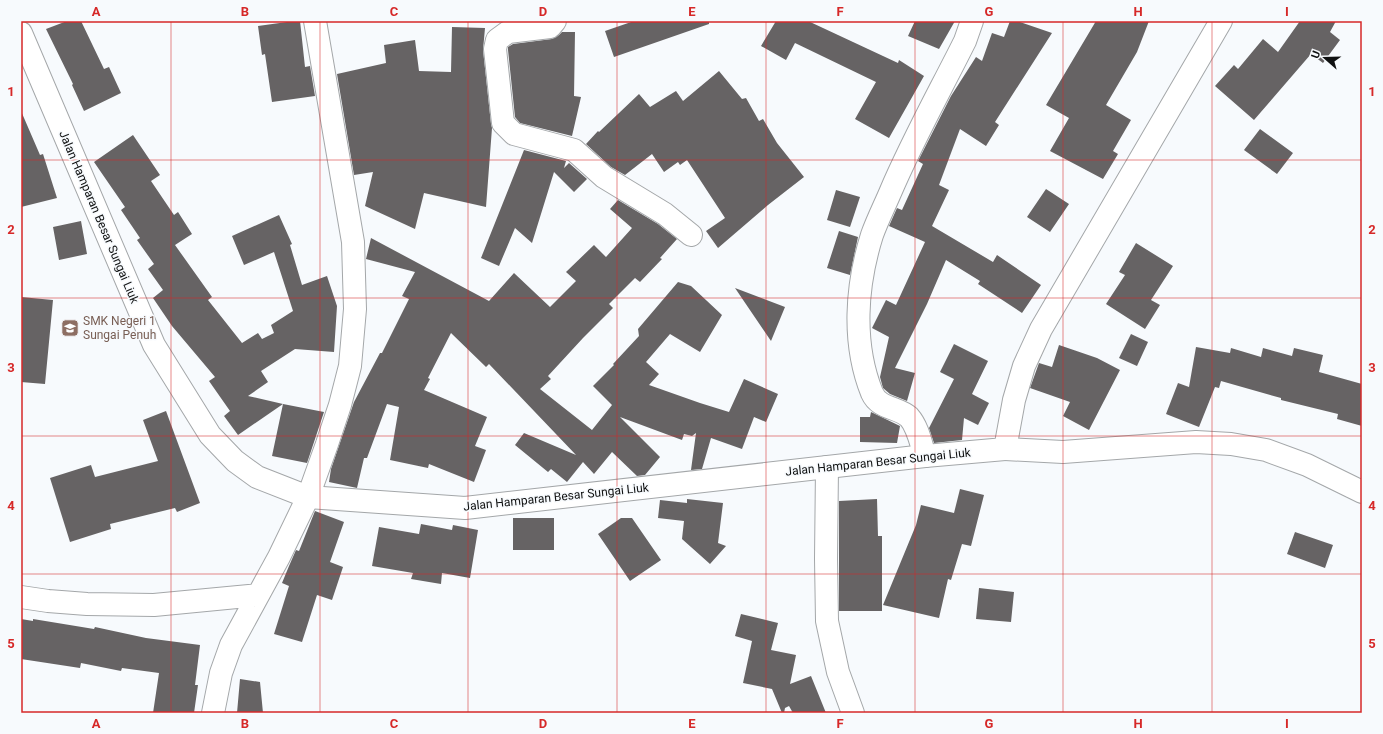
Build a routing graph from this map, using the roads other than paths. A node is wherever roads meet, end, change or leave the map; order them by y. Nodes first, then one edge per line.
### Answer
1 (315, 21) edge
2 (555, 21) edge
3 (972, 21) edge
4 (1221, 21) edge
5 (21, 33) edge
6 (691, 235) dead end
7 (1005, 449) junction
8 (925, 456) junction
9 (827, 467) junction
10 (1362, 492) edge
11 (308, 497) junction
12 (258, 595) junction
13 (21, 597) edge
14 (213, 713) edge
15 (853, 713) edge

1 - 11 street
2 - 6 street
3 - 8 street
4 - 7 street
5 - 11 street, Jalan Hamparan Besar Sungai Liuk
7 - 8 street, Jalan Hamparan Besar Sungai Liuk
7 - 10 street, Jalan Hamparan Besar Sungai Liuk
8 - 9 street, Jalan Hamparan Besar Sungai Liuk
9 - 11 street, Jalan Hamparan Besar Sungai Liuk
9 - 15 street
11 - 12 street
12 - 13 street
12 - 14 street

